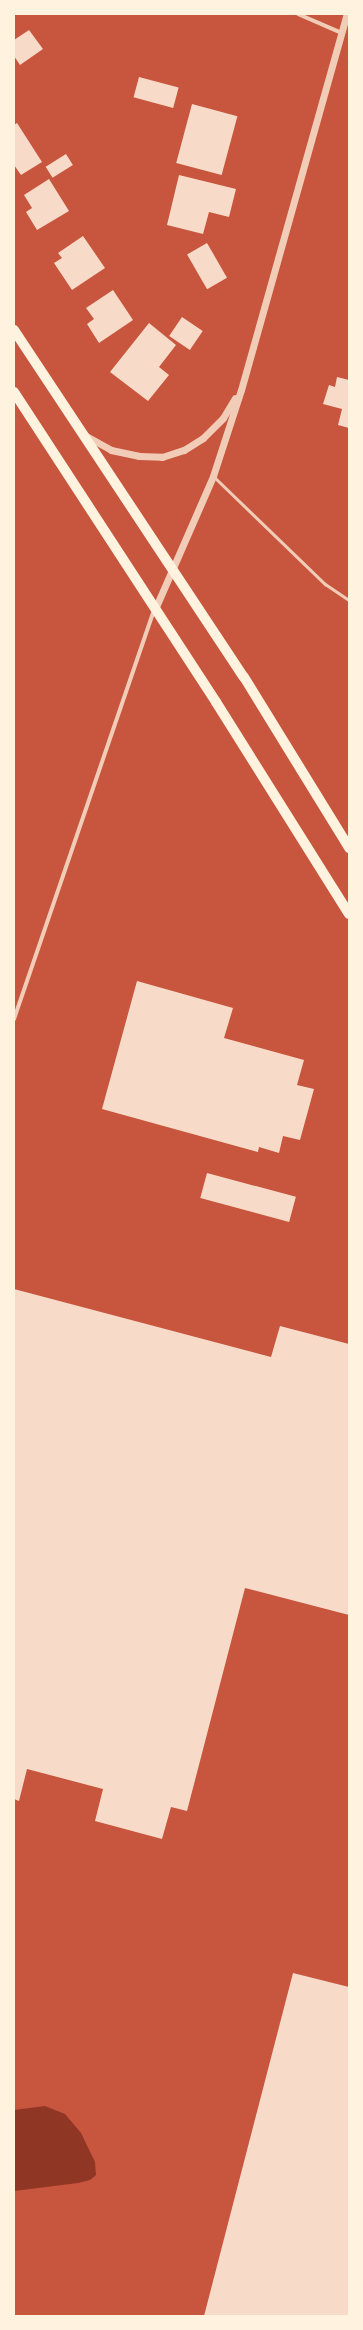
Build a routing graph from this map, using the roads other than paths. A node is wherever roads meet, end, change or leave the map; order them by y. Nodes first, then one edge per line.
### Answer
1 (298, 14) edge
2 (348, 14) edge
3 (342, 32) junction
4 (14, 330) edge
5 (241, 390) junction
6 (14, 392) edge
7 (80, 434) junction
8 (213, 476) junction
9 (172, 570) junction
10 (349, 600) edge
11 (155, 609) junction
12 (349, 848) edge
13 (349, 914) edge
14 (14, 1019) edge

1 - 3 street
2 - 3 street
3 - 5 street
4 - 7 main road
5 - 7 street
5 - 8 street
6 - 11 main road
7 - 9 main road
8 - 9 street
8 - 10 lane
9 - 11 street
9 - 12 main road
11 - 13 main road
11 - 14 street

